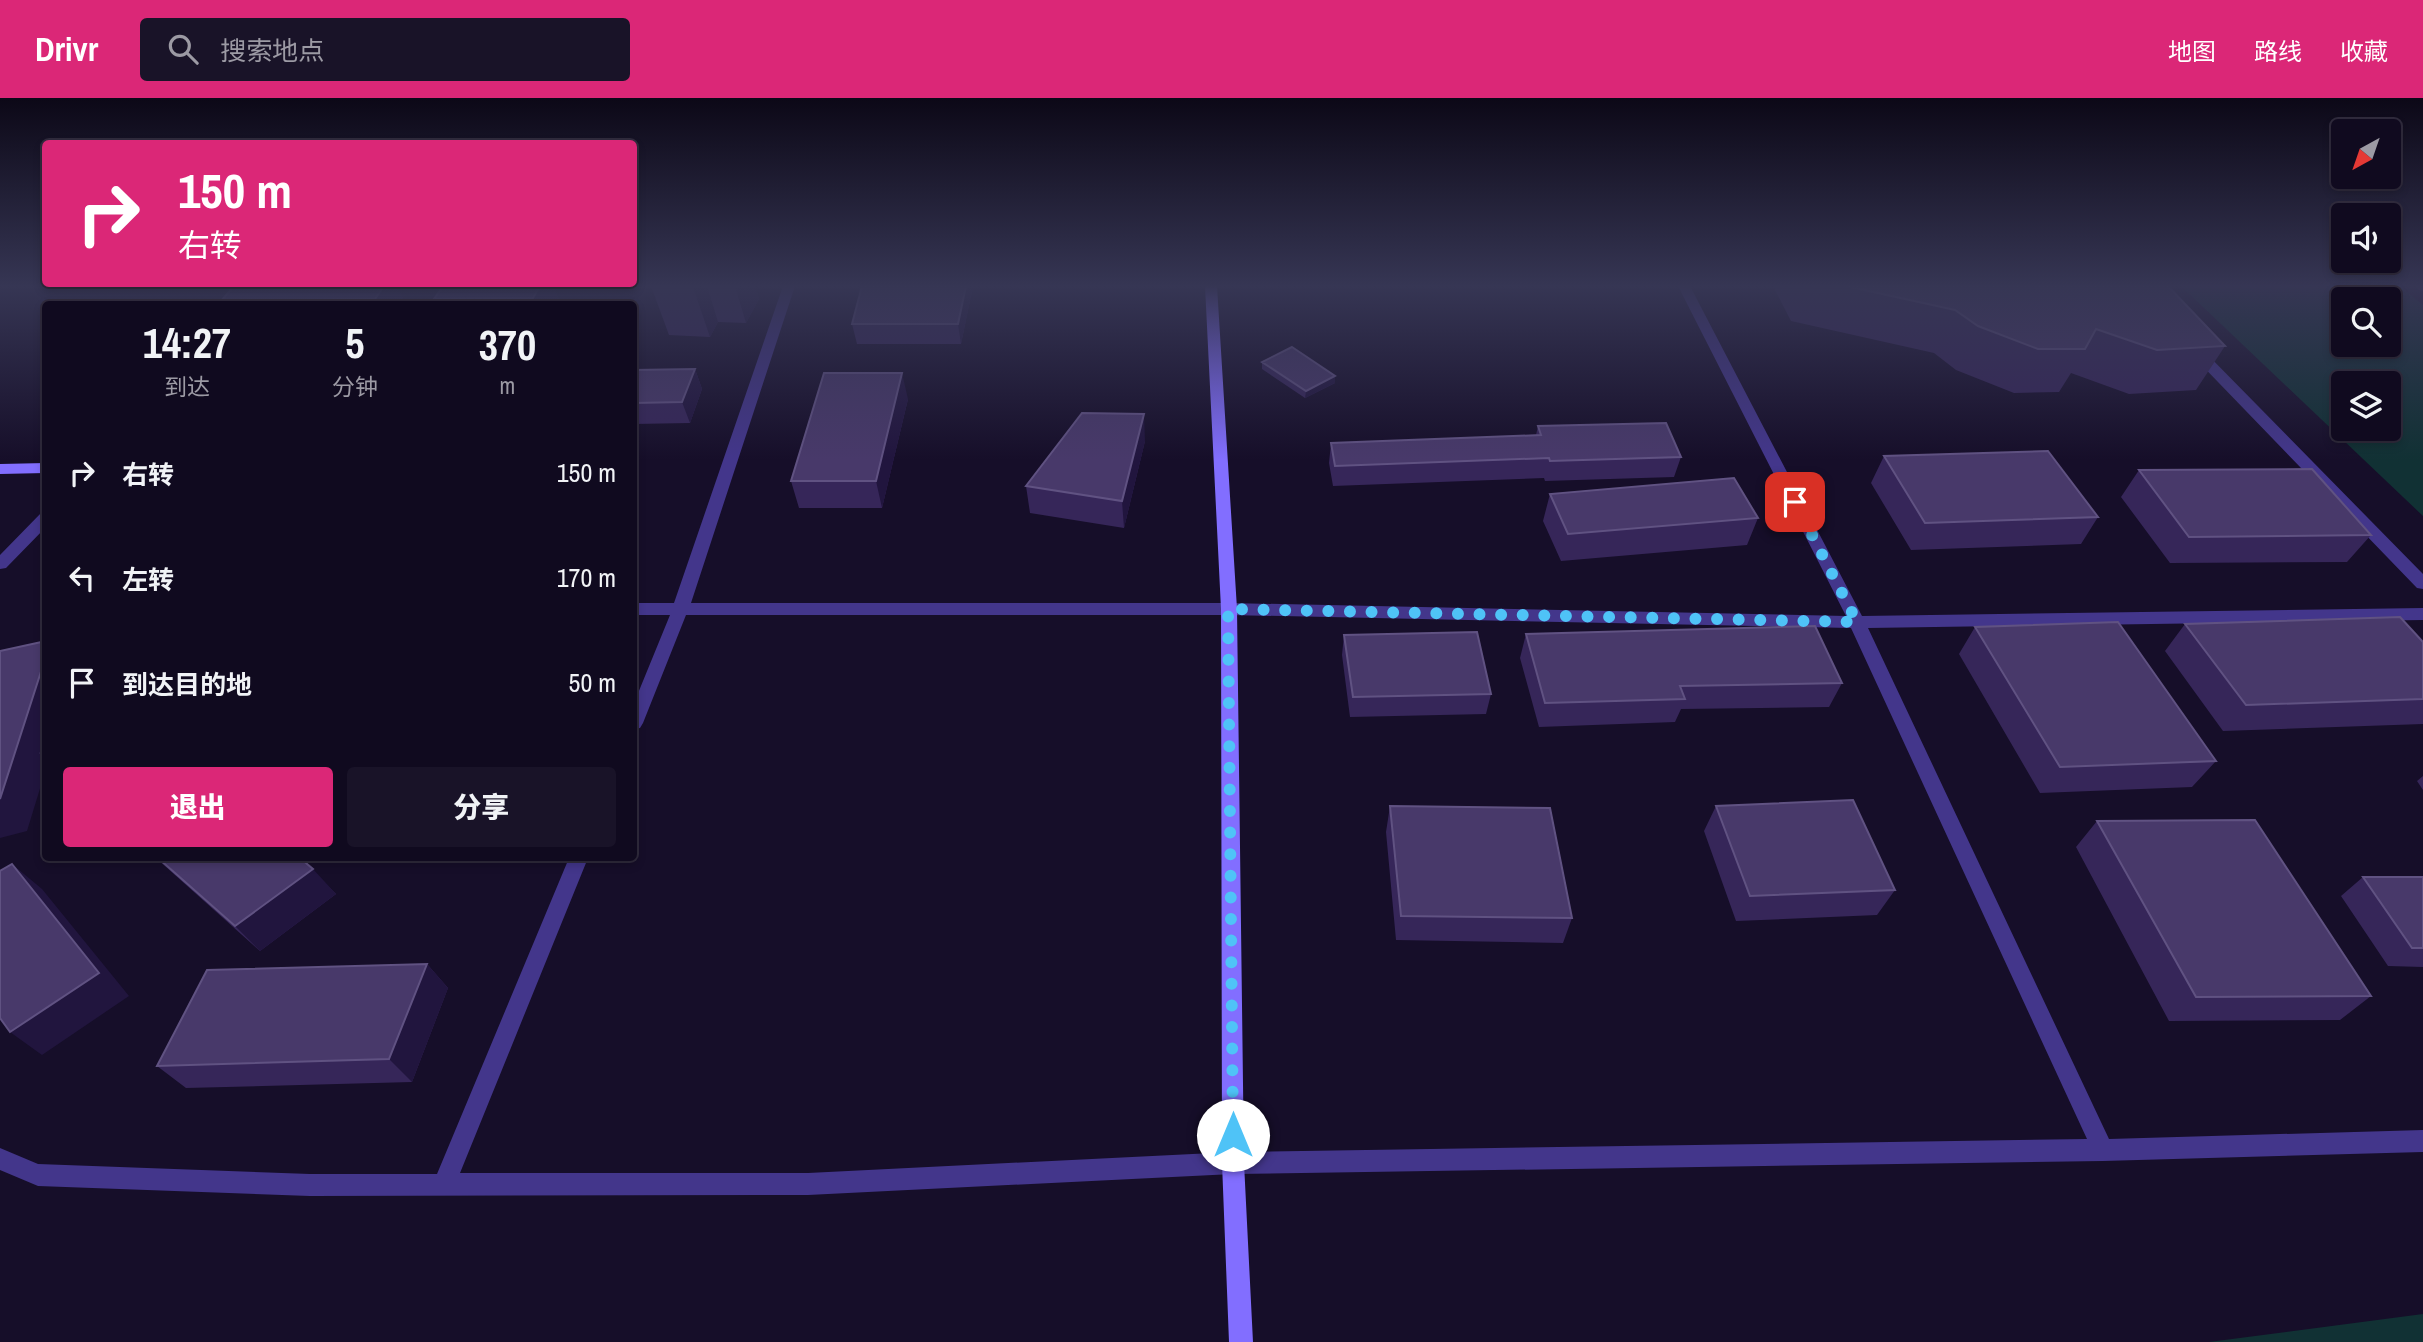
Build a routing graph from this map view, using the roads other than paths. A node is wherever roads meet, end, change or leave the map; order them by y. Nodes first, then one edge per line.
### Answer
1 (770, 344) edge
2 (1214, 344) edge
3 (1714, 344) edge
4 (2189, 344) edge
5 (42, 468) edge
6 (0, 470) edge
7 (42, 521) edge
8 (0, 564) edge
9 (2423, 583) edge
10 (681, 608) junction
11 (637, 609) edge
12 (1228, 609) junction
13 (2423, 614) edge
14 (1857, 622) junction
15 (637, 716) edge
16 (577, 861) edge
17 (2423, 1141) edge
18 (2103, 1150) junction
19 (0, 1159) edge
20 (1233, 1163) junction
21 (444, 1185) junction
22 (1241, 1342) edge

1 - 10 street
2 - 12 street
3 - 14 street
4 - 9 street
5 - 6 street
7 - 8 street
10 - 11 street
10 - 12 street
10 - 15 street
12 - 14 street
12 - 20 street
13 - 14 street
14 - 18 street
16 - 21 street
17 - 18 street
18 - 20 street
19 - 21 street
20 - 21 street
20 - 22 street

